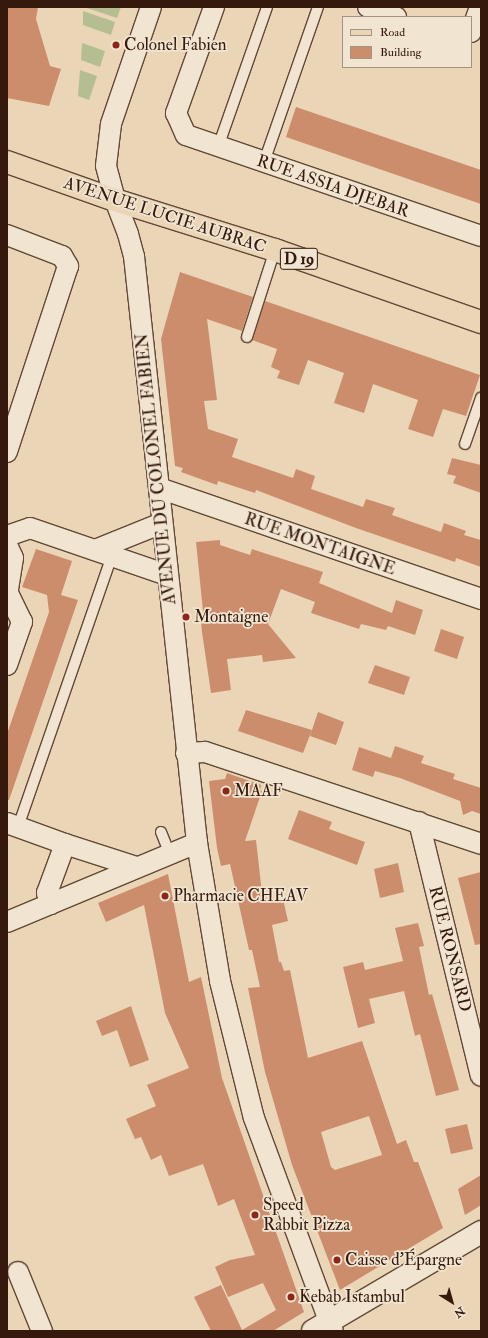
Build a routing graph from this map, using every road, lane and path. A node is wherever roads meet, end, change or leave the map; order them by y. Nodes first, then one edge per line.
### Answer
1 (151, 7) edge
2 (214, 7) edge
3 (267, 7) edge
4 (318, 7) edge
5 (368, 7) edge
6 (480, 7) edge
7 (393, 16) edge
8 (472, 29) edge
9 (218, 146) junction
10 (7, 162) edge
11 (264, 162) junction
12 (114, 200) junction
13 (7, 235) edge
14 (481, 236) edge
15 (275, 250) junction
16 (481, 322) edge
17 (247, 337) dead end
18 (481, 398) edge
19 (465, 444) dead end
20 (7, 452) edge
21 (159, 488) junction
22 (162, 524) junction
23 (7, 536) edge
24 (7, 545) edge
25 (103, 553) junction
26 (167, 575) junction
27 (8, 594) edge
28 (481, 599) edge
29 (7, 665) edge
30 (186, 753) junction
31 (418, 822) junction
32 (12, 825) edge
33 (161, 832) dead end
34 (197, 843) junction
35 (65, 844) junction
36 (481, 844) edge
37 (170, 854) junction
38 (136, 867) junction
39 (51, 904) junction
40 (7, 922) edge
41 (481, 1076) edge
42 (481, 1232) edge
43 (15, 1279) edge
44 (325, 1328) edge
45 (42, 1331) edge

1 - 12 street, AVENUE DU COLONEL FABIEN
2 - 9 street, RUE ASSIA DJEBAR
3 - 9 lane
4 - 11 lane
5 - 7 street
6 - 8 street
9 - 11 street, RUE ASSIA DJEBAR
10 - 12 main road, AVENUE LUCIE AUBRAC / D 19
11 - 14 street, RUE ASSIA DJEBAR
12 - 15 main road, AVENUE LUCIE AUBRAC / D 19
12 - 21 street, AVENUE DU COLONEL FABIEN
13 - 20 street
15 - 16 main road, AVENUE LUCIE AUBRAC / D 19
15 - 17 lane
18 - 19 lane
21 - 22 street, AVENUE DU COLONEL FABIEN
21 - 28 street, RUE MONTAIGNE
22 - 25 street
22 - 26 street, AVENUE DU COLONEL FABIEN
23 - 25 street
24 - 27 street
25 - 26 street
25 - 32 lane
26 - 30 street, AVENUE DU COLONEL FABIEN
27 - 29 street
30 - 31 street
30 - 34 street, AVENUE DU COLONEL FABIEN
31 - 36 street
31 - 41 street, RUE RONSARD
32 - 35 street
33 - 37 lane
34 - 37 street
34 - 44 street, AVENUE DU COLONEL FABIEN
35 - 38 street
35 - 39 street
37 - 38 street
38 - 39 street
39 - 40 street
42 - 44 street
43 - 45 street

